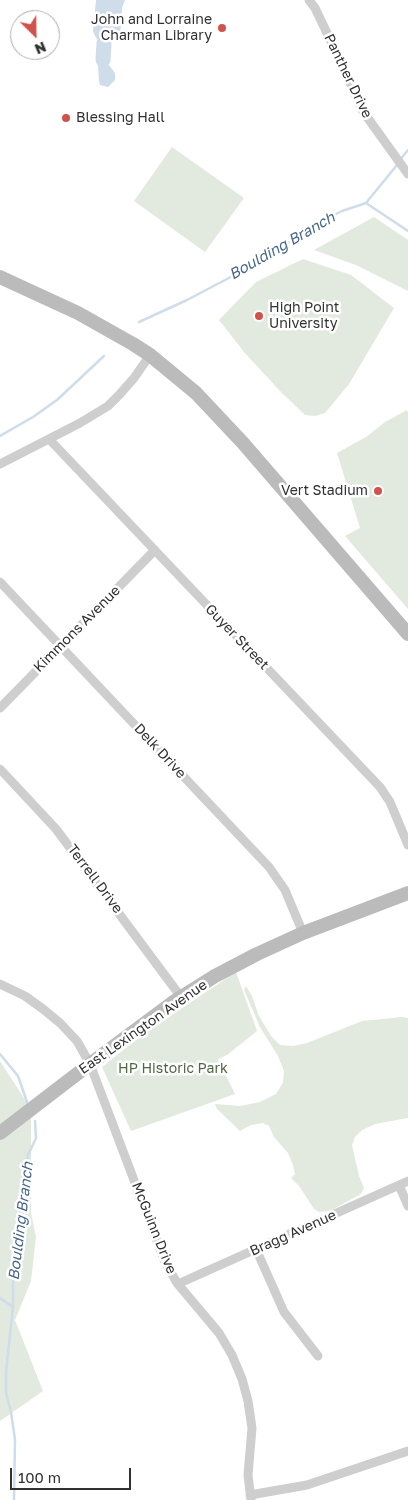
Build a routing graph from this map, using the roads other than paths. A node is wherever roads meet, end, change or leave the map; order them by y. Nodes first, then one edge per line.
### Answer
1 (309, 0) edge
2 (406, 171) edge
3 (0, 277) edge
4 (150, 355) junction
5 (49, 439) junction
6 (0, 464) edge
7 (155, 550) junction
8 (0, 582) edge
9 (408, 634) edge
10 (60, 645) junction
11 (0, 708) edge
12 (0, 769) edge
13 (408, 845) edge
14 (408, 892) edge
15 (303, 933) junction
16 (0, 984) edge
17 (181, 997) junction
18 (90, 1064) junction
19 (0, 1133) edge
20 (404, 1183) edge
21 (408, 1206) edge
22 (256, 1249) junction
23 (177, 1283) junction
24 (318, 1356) dead end
25 (408, 1451) edge
26 (250, 1498) edge

1 - 2 street, Panther Drive
3 - 4 main road
4 - 5 street
4 - 9 main road
5 - 6 street
5 - 7 street, Guyer Street
7 - 10 street, Kimmons Avenue
7 - 13 street, Guyer Street
8 - 10 street, Delk Drive
10 - 11 street, Kimmons Avenue
10 - 15 street, Delk Drive
12 - 17 street, Terrell Drive
14 - 15 main road, East Lexington Avenue
15 - 17 main road, East Lexington Avenue
16 - 18 street, McGuinn Drive
17 - 18 main road, East Lexington Avenue
18 - 19 main road, East Lexington Avenue
18 - 23 street, McGuinn Drive
20 - 21 street
20 - 22 street, Bragg Avenue
22 - 23 street, Bragg Avenue
22 - 24 street
23 - 26 street, McGuinn Drive
25 - 26 street

